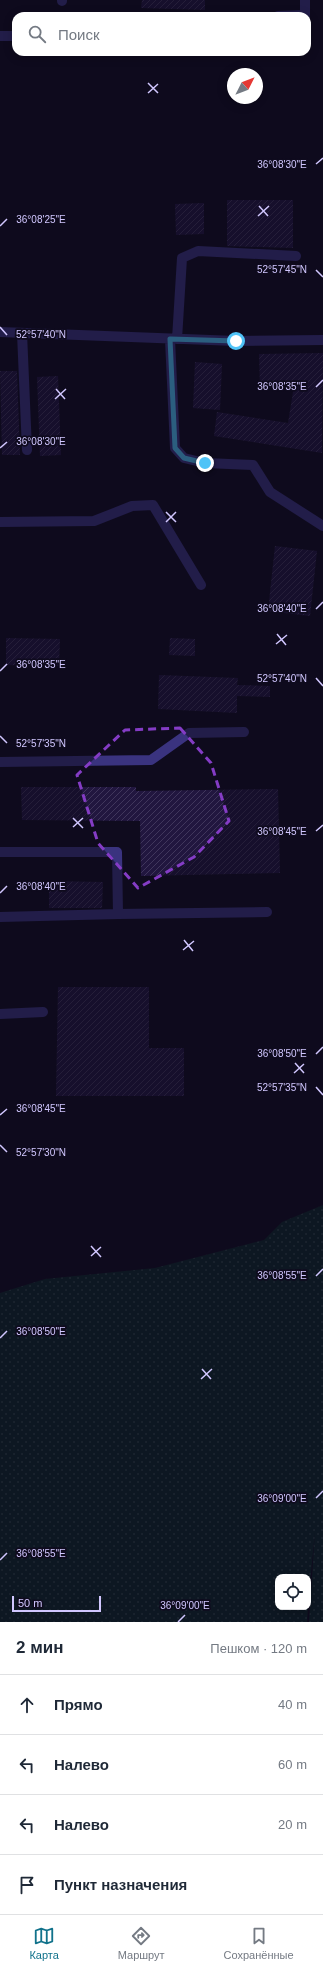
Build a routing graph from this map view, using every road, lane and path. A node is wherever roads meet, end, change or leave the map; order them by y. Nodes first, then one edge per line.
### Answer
1 (306, 0) edge
2 (305, 12) edge
3 (0, 36) edge
4 (12, 36) edge
5 (296, 256) dead end
6 (0, 332) edge
7 (22, 333) junction
8 (174, 339) junction
9 (323, 340) edge
10 (26, 450) dead end
11 (0, 522) edge
12 (323, 526) edge
13 (201, 585) dead end
14 (244, 732) dead end
15 (0, 762) edge
16 (0, 852) edge
17 (267, 912) dead end
18 (118, 914) junction
19 (0, 917) edge
20 (43, 1012) dead end
21 (0, 1014) edge

1 - 2 lane
3 - 4 lane
5 - 8 lane
6 - 7 lane
7 - 8 lane
7 - 10 lane
8 - 9 lane
8 - 12 lane
11 - 13 lane
14 - 15 lane
16 - 18 lane
17 - 18 lane
18 - 19 lane
20 - 21 lane

